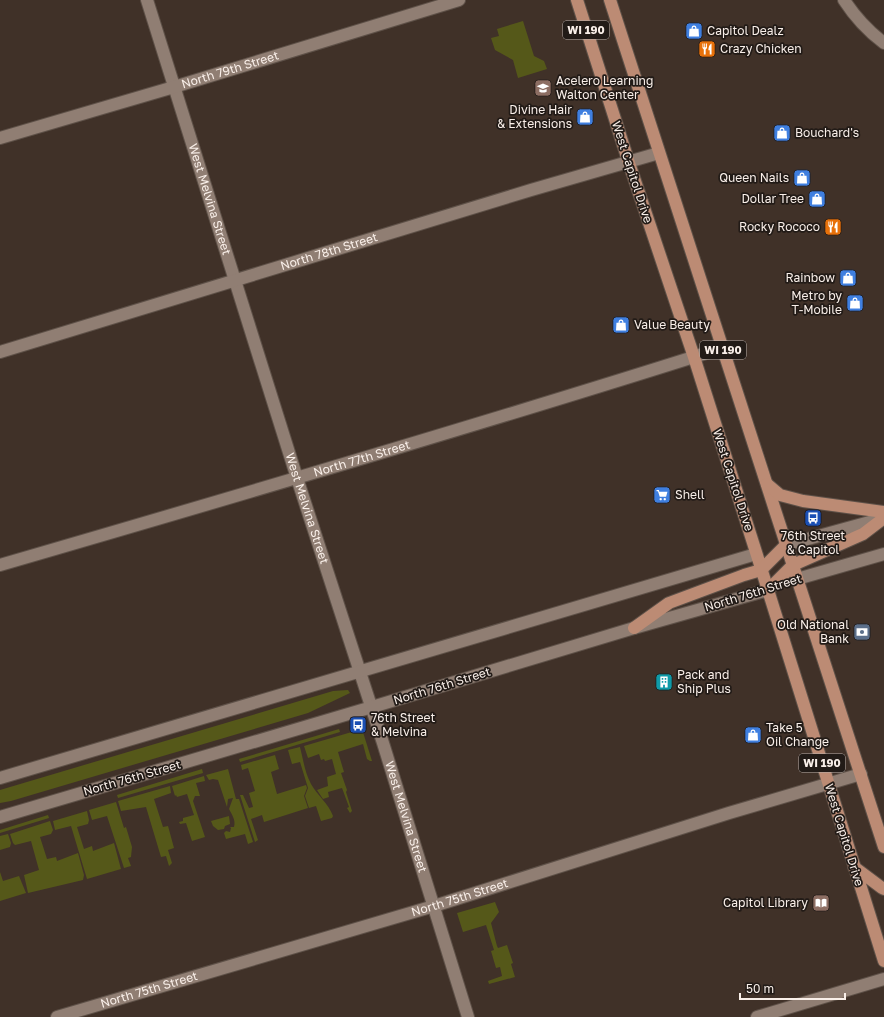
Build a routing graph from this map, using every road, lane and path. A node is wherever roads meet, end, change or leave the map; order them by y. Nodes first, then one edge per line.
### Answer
1 (147, 0) edge
2 (459, 0) edge
3 (577, 0) edge
4 (610, 0) edge
5 (844, 0) edge
6 (884, 43) edge
7 (174, 87) junction
8 (0, 138) edge
9 (659, 153) junction
10 (628, 163) junction
11 (235, 279) junction
12 (722, 348) junction
13 (0, 352) edge
14 (694, 357) junction
15 (297, 478) junction
16 (766, 484) junction
17 (884, 512) edge
18 (884, 518) edge
19 (786, 545) junction
20 (756, 554) junction
21 (884, 554) edge
22 (0, 565) edge
23 (793, 565) junction
24 (761, 570) junction
25 (797, 579) junction
26 (768, 590) junction
27 (634, 628) junction
28 (360, 672) junction
29 (372, 707) junction
30 (861, 774) junction
31 (0, 778) edge
32 (828, 783) junction
33 (0, 817) edge
34 (884, 847) edge
35 (854, 867) junction
36 (884, 889) edge
37 (434, 906) junction
38 (884, 961) edge
39 (884, 979) edge
40 (57, 1017) edge
41 (468, 1017) edge
42 (757, 1017) edge

1 - 7 street, West Melvina Street
2 - 7 street, North 79th Street
3 - 10 main road, West Capitol Drive / WI 190
4 - 9 main road, WI 190
5 - 6 street
7 - 8 street, North 79th Street
7 - 11 street, West Melvina Street
9 - 10 street, North 78th Street
9 - 12 main road, WI 190
10 - 11 street, North 78th Street
10 - 14 main road, West Capitol Drive / WI 190
11 - 13 street, North 78th Street
11 - 15 street, West Melvina Street
12 - 14 street, North 77th Street
12 - 16 main road, WI 190
14 - 15 street, North 77th Street
14 - 20 main road, West Capitol Drive / WI 190
15 - 22 street, North 77th Street
15 - 28 street, West Melvina Street
16 - 17 main road
16 - 19 main road, WI 190
18 - 19 street
18 - 23 main road
19 - 20 main road
19 - 23 main road, WI 190
19 - 24 main road
20 - 24 main road, West Capitol Drive / WI 190
20 - 28 street
21 - 25 street, North 76th Street
23 - 25 main road, WI 190
23 - 26 main road
24 - 26 main road, West Capitol Drive / WI 190
24 - 27 main road
25 - 26 main road, North 76th Street
25 - 30 main road, WI 190
26 - 27 street, North 76th Street
26 - 32 main road, West Capitol Drive / WI 190
27 - 29 street, North 76th Street
28 - 29 street, West Melvina Street
28 - 31 street
29 - 33 street, North 76th Street
29 - 37 street, West Melvina Street
30 - 32 street, North 75th Street
30 - 34 main road, WI 190
32 - 35 main road, West Capitol Drive / WI 190
32 - 37 street, North 75th Street
35 - 36 main road
35 - 38 main road, West Capitol Drive / WI 190
37 - 40 street, North 75th Street
37 - 41 street, West Melvina Street
39 - 42 street

